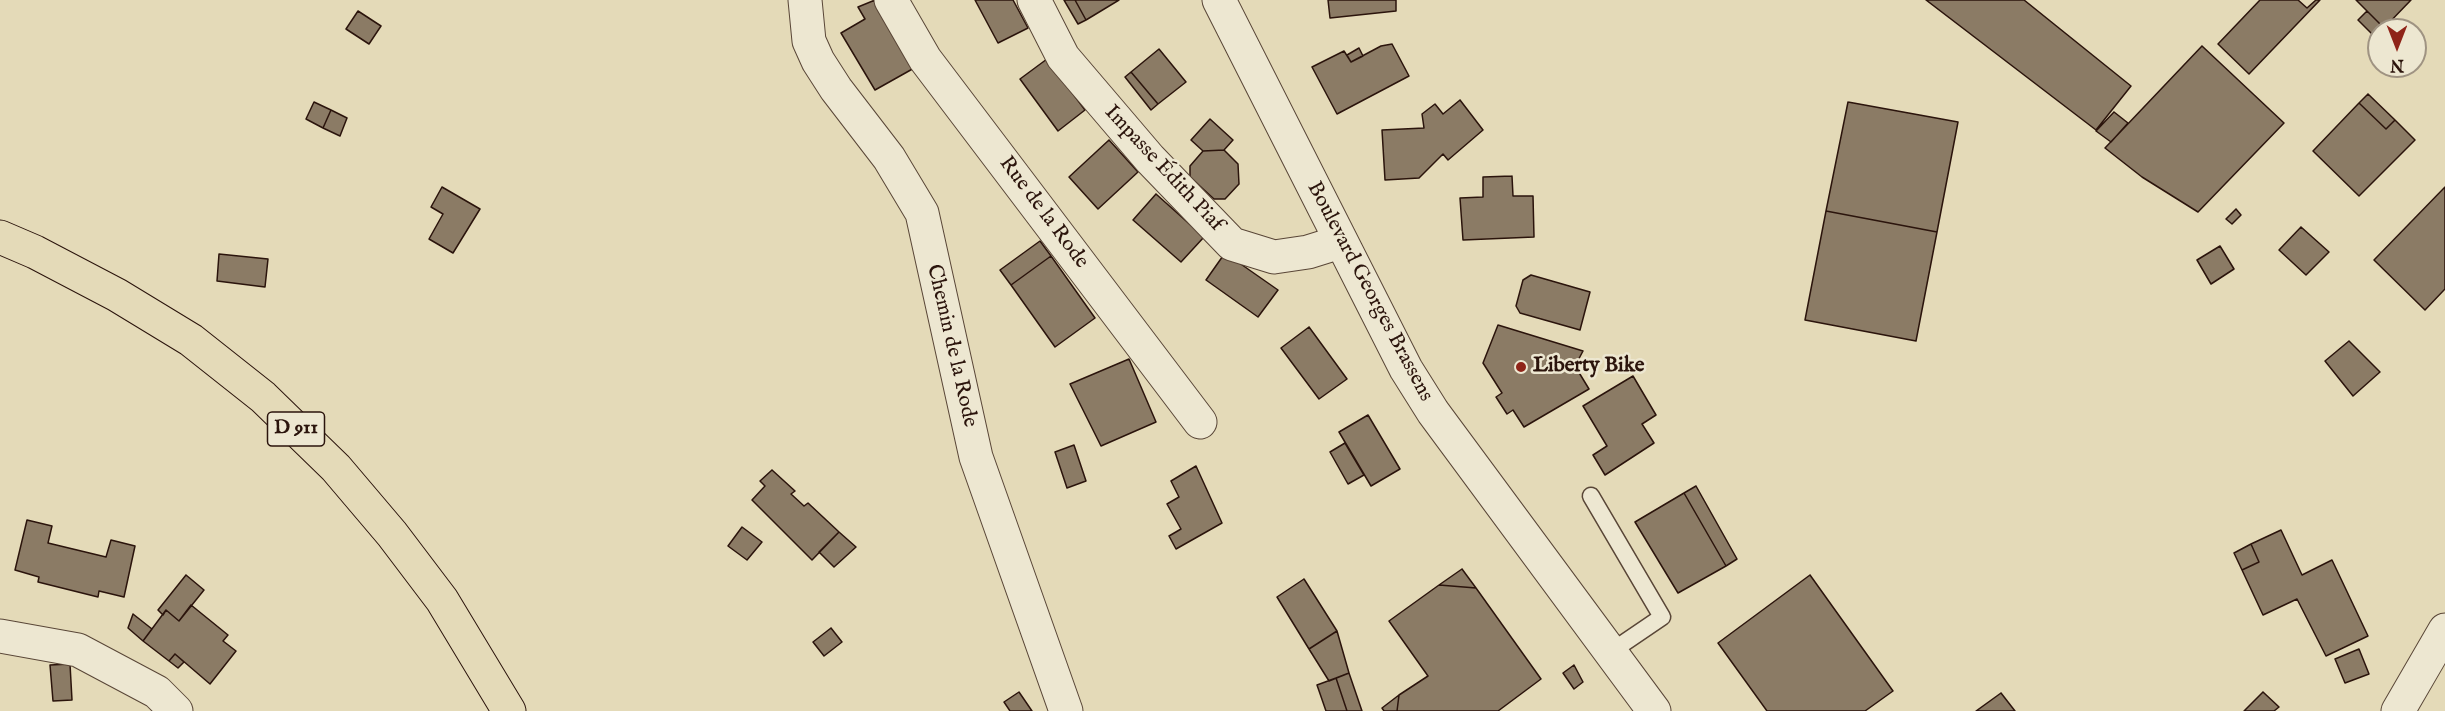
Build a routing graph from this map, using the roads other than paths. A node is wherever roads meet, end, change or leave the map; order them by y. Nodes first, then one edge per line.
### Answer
1 (805, 0) edge
2 (891, 0) edge
3 (1034, 0) edge
4 (1219, 0) edge
5 (0, 237) edge
6 (1340, 242) junction
7 (1200, 422) dead end
8 (1591, 496) dead end
9 (2445, 630) edge
10 (0, 636) edge
11 (1612, 651) junction
12 (176, 711) edge
13 (509, 711) edge
14 (1066, 711) edge
15 (1654, 711) edge
16 (2398, 711) edge

1 - 14 street, Chemin de la Rode
2 - 7 street, Rue de la Rode
3 - 6 street, Impasse Édith Piaf
4 - 6 street, Boulevard Georges Brassens
5 - 13 main road, D 911
6 - 11 street, Boulevard Georges Brassens
8 - 11 lane
9 - 16 street
10 - 12 street
11 - 15 street, Boulevard Georges Brassens

